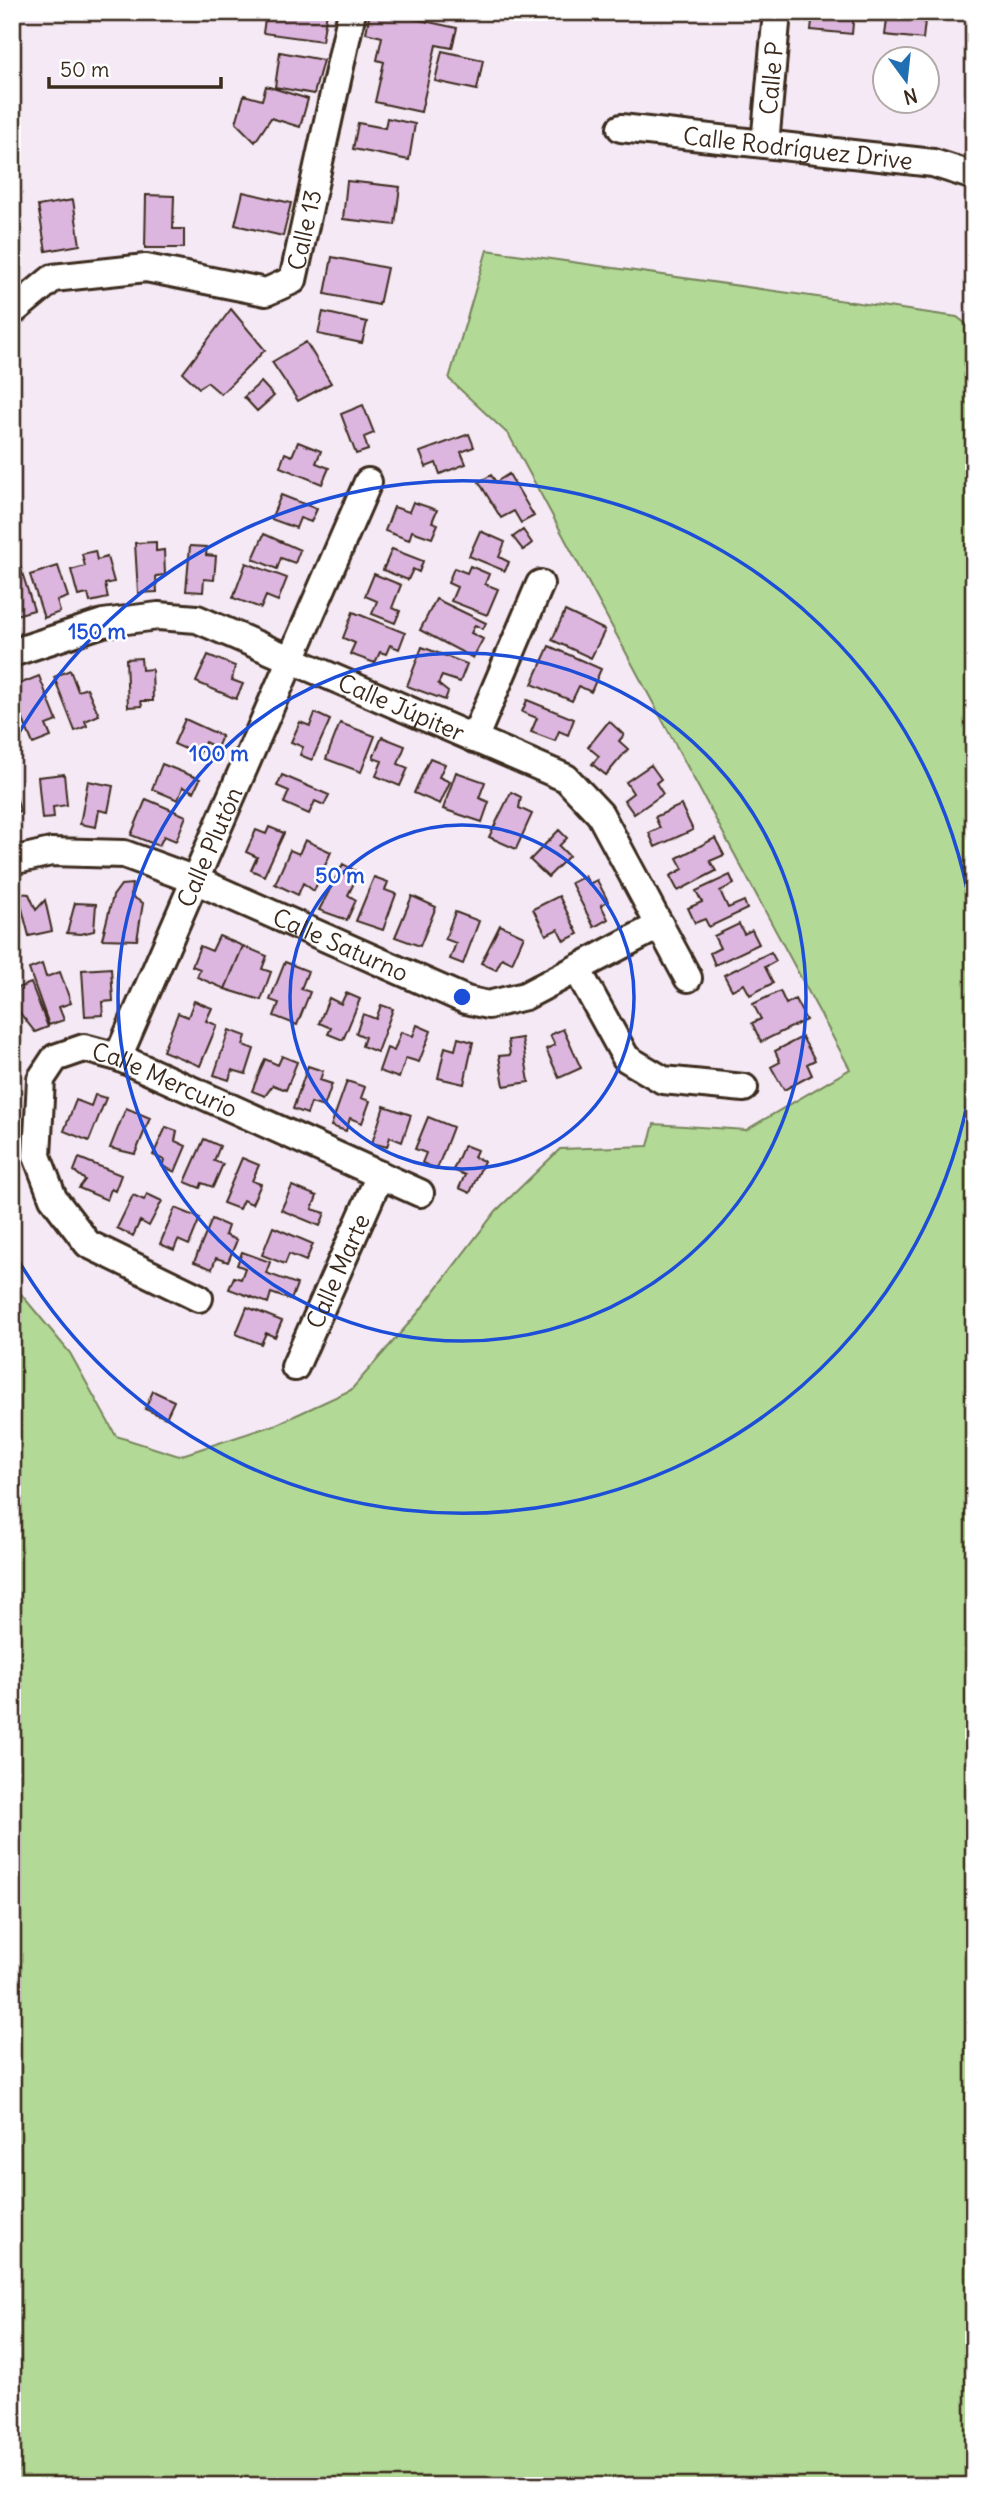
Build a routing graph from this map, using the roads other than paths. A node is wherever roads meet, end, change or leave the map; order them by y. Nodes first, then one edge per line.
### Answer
1 (352, 12) edge
2 (778, 12) edge
3 (621, 128) dead end
4 (765, 144) junction
5 (974, 176) edge
6 (12, 312) edge
7 (369, 482) dead end
8 (540, 584) dead end
9 (12, 653) edge
10 (290, 659) junction
11 (474, 738) junction
12 (12, 861) edge
13 (195, 880) junction
14 (660, 925) junction
15 (577, 969) junction
16 (688, 978) dead end
17 (118, 1057) junction
18 (744, 1087) dead end
19 (380, 1175) junction
20 (420, 1193) dead end
21 (199, 1298) dead end
22 (295, 1367) dead end

1 - 6 street, Calle 13
2 - 4 street, Calle P
3 - 4 street, Calle Rodríguez Drive
4 - 5 street, Calle Rodríguez Drive
7 - 10 street, Calle Plutón
8 - 11 street
9 - 10 street, Calle Júpiter
10 - 11 street, Calle Júpiter
10 - 13 street, Calle Plutón
11 - 14 street, Calle Júpiter
12 - 13 street, Calle Saturno
13 - 15 street, Calle Saturno
13 - 17 street, Calle Plutón
14 - 15 street, Calle Saturno
14 - 16 street, Calle Júpiter
15 - 18 street
17 - 19 street, Calle Mercurio
17 - 21 street, Calle Mercurio
19 - 20 street, Calle Mercurio
19 - 22 street, Calle Marte

